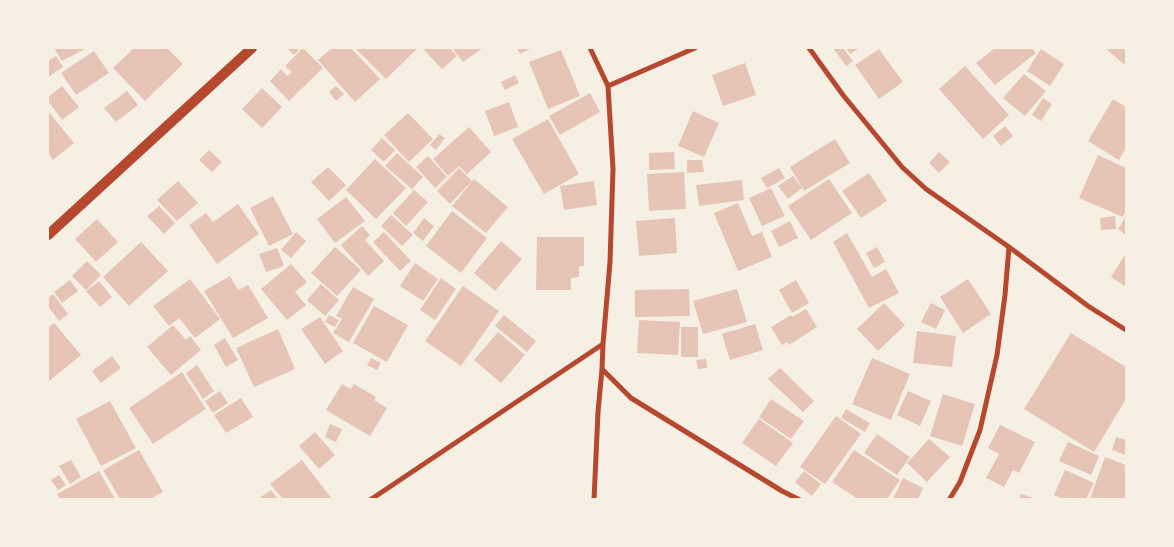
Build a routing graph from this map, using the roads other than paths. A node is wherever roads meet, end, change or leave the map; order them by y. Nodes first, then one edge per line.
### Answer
1 (252, 48) edge
2 (590, 48) edge
3 (695, 48) edge
4 (809, 48) edge
5 (608, 86) junction
6 (48, 235) edge
7 (1009, 247) junction
8 (1126, 330) edge
9 (603, 344) junction
10 (602, 369) junction
11 (370, 500) edge
12 (594, 500) edge
13 (800, 500) edge
14 (949, 500) edge

1 - 6 main road
2 - 5 street
3 - 5 street
4 - 7 street
5 - 9 street
7 - 8 street
7 - 14 street
9 - 10 street
9 - 11 street
10 - 12 street
10 - 13 street

